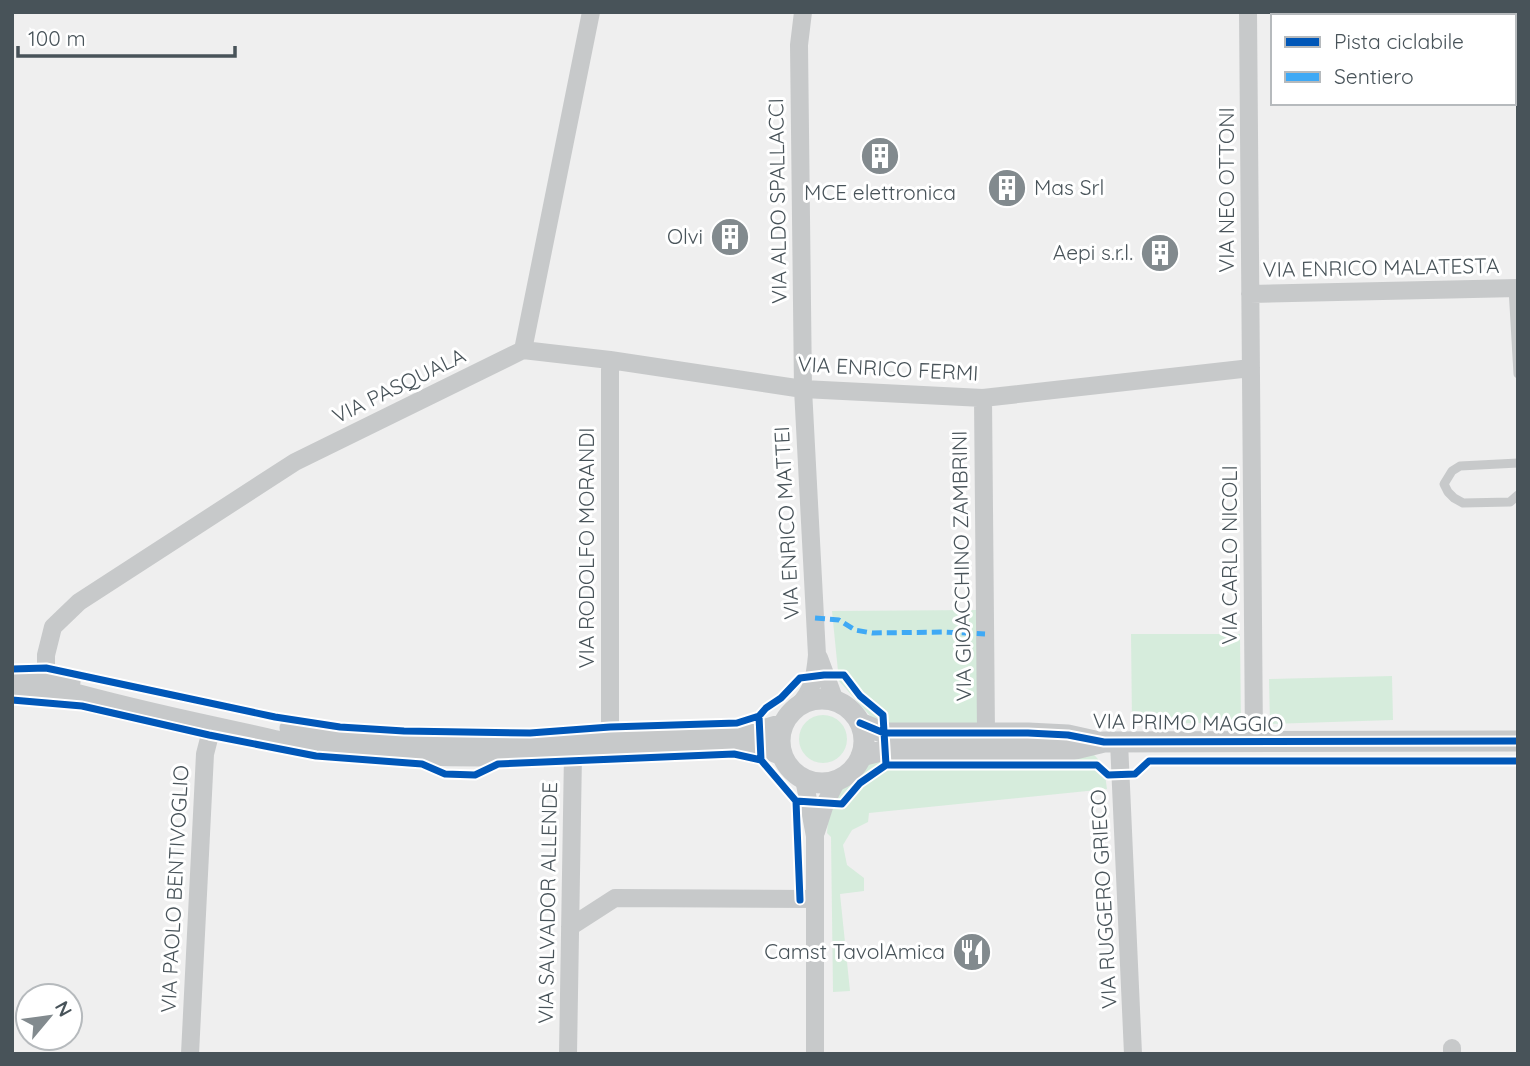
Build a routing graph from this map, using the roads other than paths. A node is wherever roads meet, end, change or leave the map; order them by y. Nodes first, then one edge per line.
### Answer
1 (591, 12) edge
2 (803, 12) edge
3 (1248, 12) edge
4 (1516, 288) edge
5 (1250, 294) junction
6 (523, 350) junction
7 (610, 360) junction
8 (1251, 368) junction
9 (1518, 374) edge
10 (803, 389) junction
11 (983, 398) junction
12 (1518, 463) edge
13 (1518, 495) edge
14 (817, 655) junction
15 (12, 676) edge
16 (46, 677) junction
17 (12, 692) edge
18 (835, 701) junction
19 (798, 706) junction
20 (860, 723) junction
21 (783, 724) junction
22 (212, 727) junction
23 (986, 733) junction
24 (610, 736) junction
25 (1518, 741) edge
26 (1111, 742) junction
27 (1254, 742) junction
28 (573, 754) junction
29 (782, 755) junction
30 (861, 756) junction
31 (804, 779) junction
32 (837, 780) junction
33 (815, 836) junction
34 (815, 899) junction
35 (570, 927) junction
36 (190, 1054) edge
37 (568, 1054) edge
38 (816, 1054) edge
39 (1133, 1054) edge

1 - 6 street
2 - 10 street, VIA ALDO SPALLACCI
3 - 5 street, VIA NEO OTTONI
4 - 5 street, VIA ENRICO MALATESTA
4 - 9 lane, VIA ENRICO MALATESTA
5 - 8 street, VIA NEO OTTONI
6 - 7 street, VIA ENRICO FERMI
6 - 16 street, VIA PASQUALA
7 - 10 street, VIA ENRICO FERMI
7 - 24 street, VIA RODOLFO MORANDI
8 - 11 street, VIA ENRICO FERMI
8 - 27 street, VIA CARLO NICOLI
10 - 11 street, VIA ENRICO FERMI
10 - 14 street, VIA ENRICO MATTEI
11 - 23 street, VIA GIOACCHINO ZAMBRINI
12 - 13 lane
14 - 18 street, VIA ENRICO MATTEI
14 - 19 street, VIA ENRICO MATTEI
15 - 16 street
16 - 24 street
17 - 22 street
18 - 19 street
18 - 20 street, VIA PRIMO MAGGIO
19 - 21 street
20 - 23 street, VIA PRIMO MAGGIO
20 - 30 street
21 - 24 street
21 - 29 street
22 - 28 street
22 - 36 street, VIA PAOLO BENTIVOGLIO
23 - 26 street, VIA PRIMO MAGGIO
25 - 27 street, VIA PRIMO MAGGIO
26 - 27 street, VIA PRIMO MAGGIO
26 - 30 street, VIA PRIMO MAGGIO
26 - 39 street, VIA RUGGERO GRIECO
28 - 29 street
28 - 35 street, VIA SALVADOR ALLENDE
29 - 31 street
30 - 32 street
31 - 32 street
31 - 33 street
32 - 33 street
33 - 34 street
34 - 35 street
34 - 38 street
35 - 37 street, VIA SALVADOR ALLENDE

